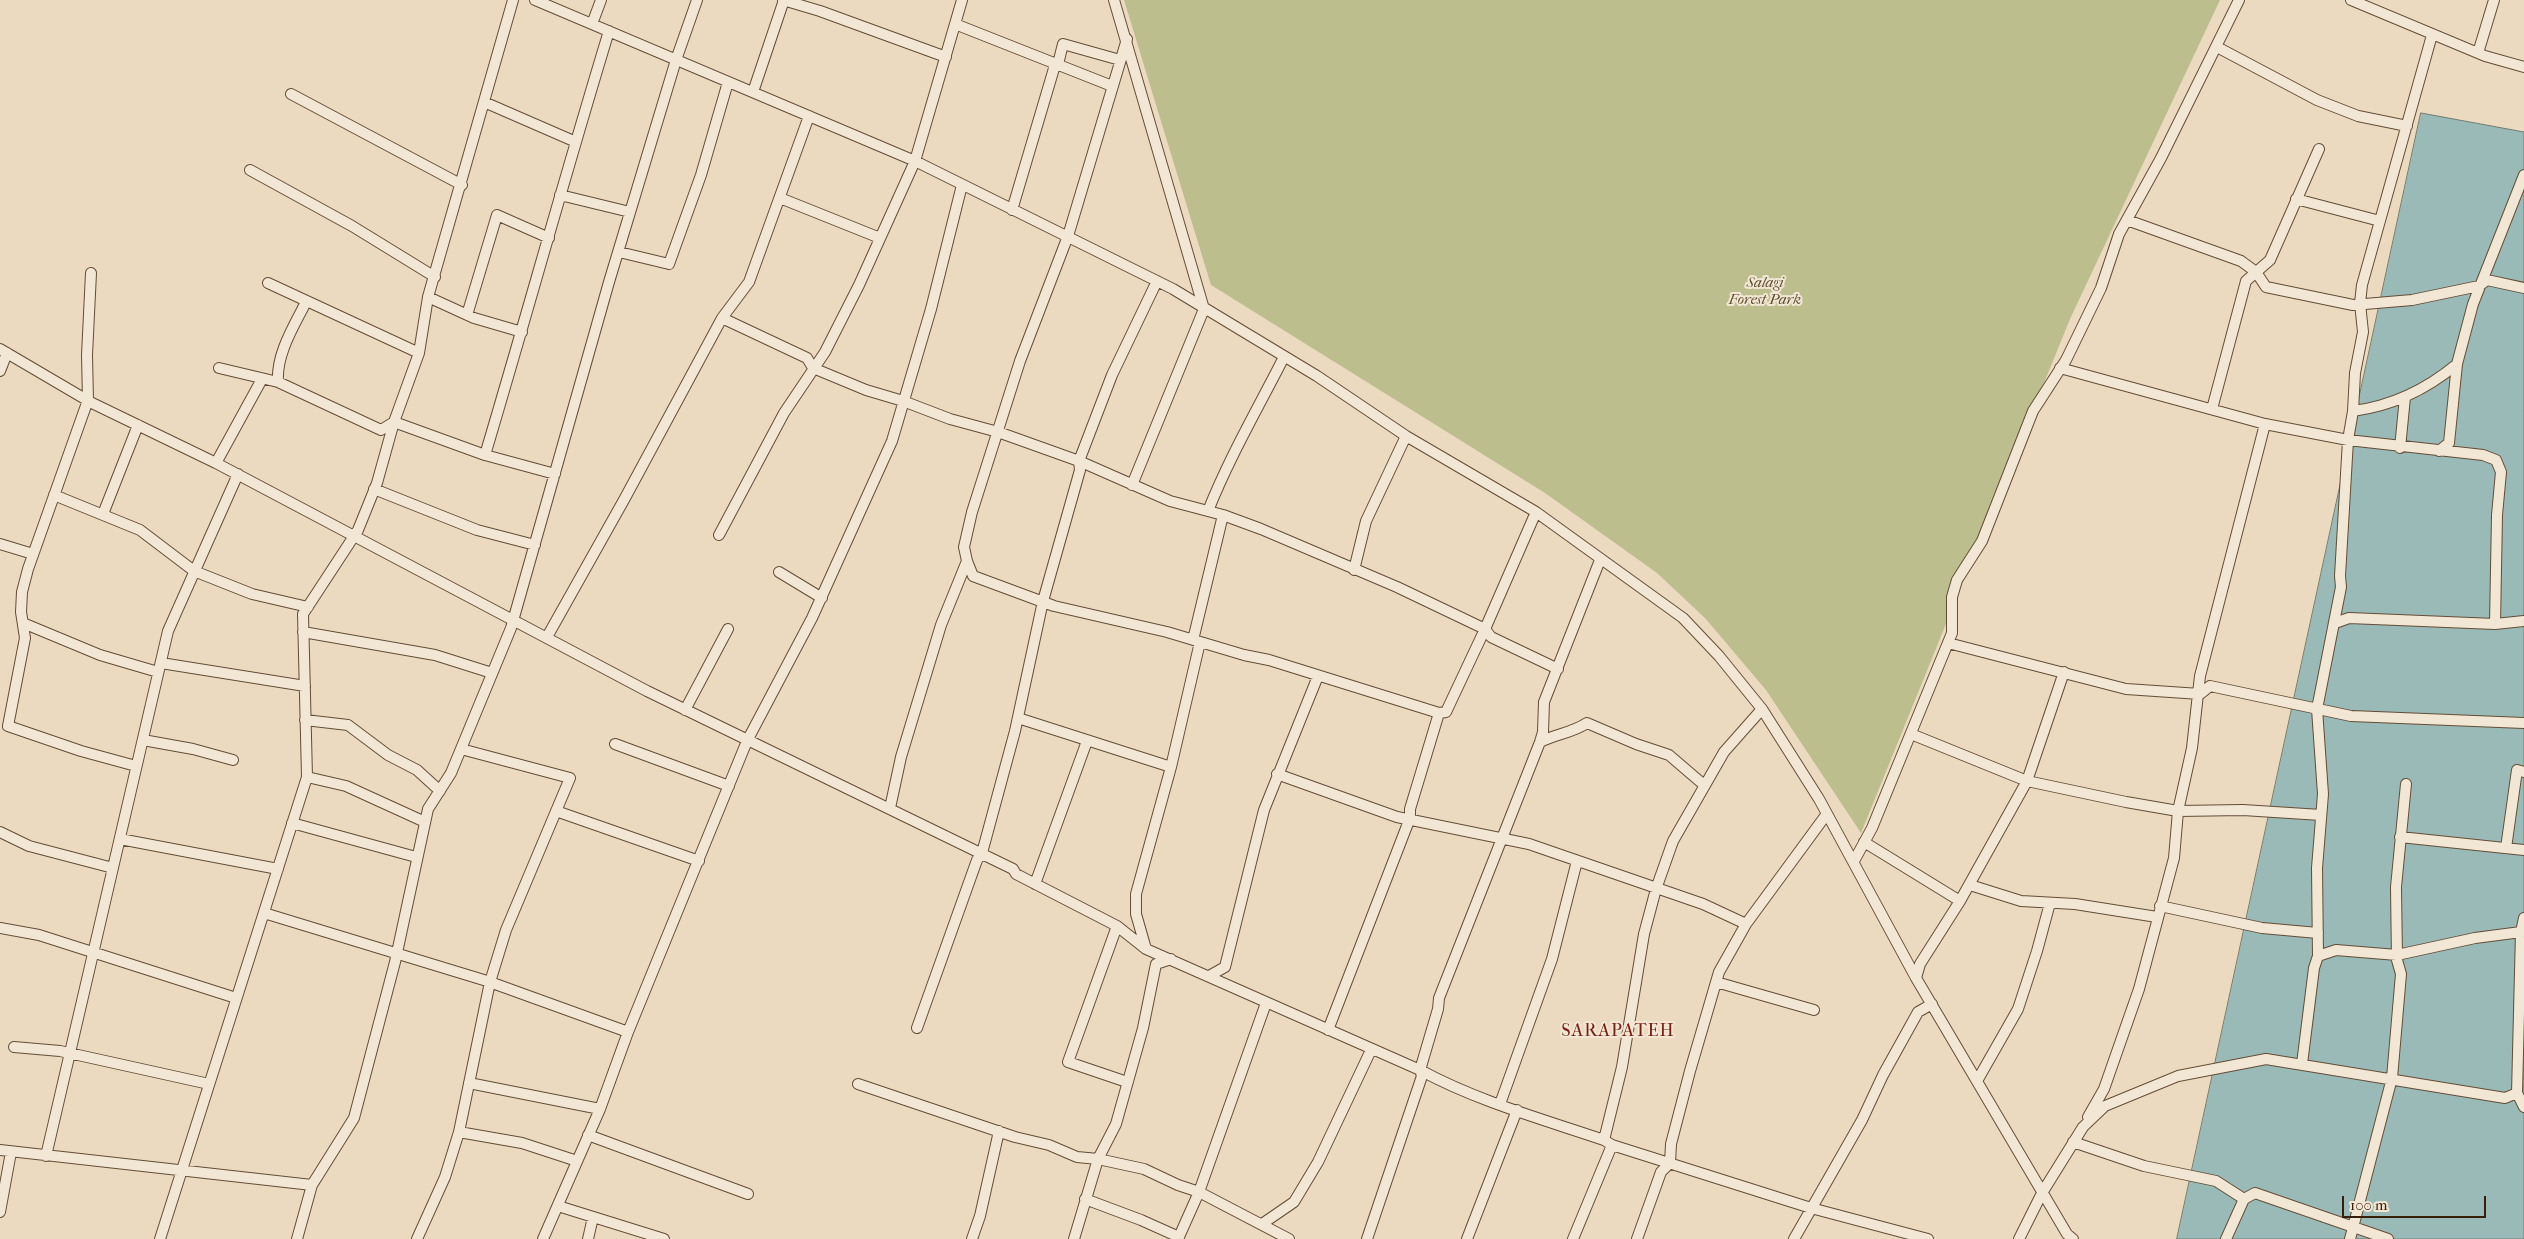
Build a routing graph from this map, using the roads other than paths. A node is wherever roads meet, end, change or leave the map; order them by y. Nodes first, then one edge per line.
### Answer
1 (513, 0) edge
2 (535, 0) edge
3 (600, 0) edge
4 (697, 0) edge
5 (784, 0) edge
6 (962, 0) edge
7 (1114, 0) edge
8 (2240, 0) edge
9 (2351, 0) edge
10 (2494, 0) edge
11 (592, 24) junction
12 (955, 24) junction
13 (609, 31) junction
14 (2432, 35) junction
15 (1127, 39) junction
16 (2217, 46) junction
17 (2478, 53) junction
18 (946, 57) junction
19 (676, 60) junction
20 (1120, 60) junction
21 (1055, 65) junction
22 (2524, 67) edge
23 (728, 82) junction
24 (1112, 86) junction
25 (753, 92) junction
26 (291, 94) dead end
27 (484, 102) junction
28 (809, 116) junction
29 (2407, 126) junction
30 (576, 142) junction
31 (2319, 149) dead end
32 (915, 161) junction
33 (250, 170) dead end
34 (2524, 176) edge
35 (962, 184) junction
36 (462, 185) junction
37 (560, 195) junction
38 (780, 198) junction
39 (2296, 199) junction
40 (1012, 210) junction
41 (630, 212) junction
42 (2127, 220) junction
43 (2380, 221) junction
44 (1068, 236) junction
45 (549, 238) junction
46 (880, 238) junction
47 (619, 252) junction
48 (2256, 272) junction
49 (91, 273) dead end
50 (435, 277) junction
51 (1157, 281) junction
52 (268, 283) dead end
53 (2479, 286) junction
54 (2524, 288) edge
55 (428, 297) junction
56 (306, 302) junction
57 (2360, 303) junction
58 (1204, 309) junction
59 (466, 315) junction
60 (722, 318) junction
61 (522, 332) junction
62 (3, 351) edge
63 (419, 353) junction
64 (1284, 356) junction
65 (2456, 364) junction
66 (219, 368) dead end
67 (814, 368) junction
68 (2060, 368) junction
69 (0, 371) edge
70 (262, 379) junction
71 (278, 382) junction
72 (2405, 397) junction
73 (88, 400) junction
74 (903, 401) junction
75 (2212, 409) junction
76 (2354, 411) junction
77 (394, 422) junction
78 (2265, 424) junction
79 (138, 425) junction
80 (998, 432) junction
81 (1406, 436) junction
82 (2348, 440) junction
83 (2400, 448) junction
84 (2439, 451) junction
85 (486, 455) junction
86 (1079, 462) junction
87 (216, 463) junction
88 (238, 474) junction
89 (555, 474) junction
90 (1132, 485) junction
91 (374, 489) junction
92 (54, 495) junction
93 (1208, 510) junction
94 (1536, 512) junction
95 (103, 514) junction
96 (1223, 515) junction
97 (718, 535) dead end
98 (354, 536) junction
99 (0, 544) edge
100 (535, 545) junction
101 (33, 554) junction
102 (1600, 560) junction
103 (967, 561) junction
104 (1354, 570) junction
105 (194, 571) junction
106 (780, 572) dead end
107 (822, 598) junction
108 (1043, 601) junction
109 (308, 607) junction
110 (514, 619) junction
111 (2524, 621) edge
112 (23, 622) junction
113 (2335, 623) junction
114 (2495, 624) junction
115 (728, 628) dead end
116 (1485, 629) junction
117 (303, 632) junction
118 (547, 637) junction
119 (1197, 641) junction
120 (1948, 643) junction
121 (160, 667) junction
122 (1558, 669) junction
123 (2064, 672) junction
124 (492, 673) junction
125 (1318, 676) junction
126 (305, 686) junction
127 (2200, 694) junction
128 (1762, 709) junction
129 (2317, 709) junction
130 (685, 710) junction
131 (1439, 713) junction
132 (1018, 718) junction
133 (306, 720) junction
134 (2524, 723) edge
135 (1911, 734) junction
136 (143, 740) junction
137 (747, 741) junction
138 (1087, 741) junction
139 (1540, 742) junction
140 (615, 744) dead end
141 (461, 749) junction
142 (233, 760) dead end
143 (136, 766) junction
144 (1171, 767) junction
145 (2524, 772) edge
146 (1277, 774) junction
147 (307, 777) junction
148 (2027, 781) junction
149 (2406, 784) dead end
150 (1704, 785) junction
151 (729, 786) junction
152 (440, 791) junction
153 (890, 808) junction
154 (556, 811) junction
155 (2178, 811) junction
156 (1826, 815) junction
157 (2320, 815) junction
158 (1410, 818) junction
159 (425, 822) junction
160 (292, 823) junction
161 (0, 832) edge
162 (2400, 837) junction
163 (120, 839) junction
164 (1500, 839) junction
165 (1864, 842) junction
166 (2506, 848) junction
167 (2524, 850) edge
168 (982, 854) junction
169 (416, 857) junction
170 (1576, 861) junction
171 (1854, 861) junction
172 (699, 862) junction
173 (113, 868) junction
174 (278, 869) junction
175 (1035, 884) junction
176 (1970, 885) junction
177 (1656, 888) junction
178 (1960, 901) junction
179 (2050, 903) junction
180 (2160, 906) junction
181 (264, 913) junction
182 (2157, 917) junction
183 (2524, 918) edge
184 (1746, 924) junction
185 (1117, 926) junction
186 (0, 928) edge
187 (2521, 932) junction
188 (2318, 933) junction
189 (1146, 949) junction
190 (94, 951) junction
191 (396, 953) junction
192 (2397, 955) junction
193 (2318, 956) junction
194 (1171, 959) junction
195 (1209, 976) junction
196 (1916, 978) junction
197 (490, 982) junction
198 (1716, 982) junction
199 (236, 998) junction
200 (1266, 1003) junction
201 (1932, 1004) junction
202 (1814, 1010) dead end
203 (917, 1028) dead end
204 (1328, 1030) junction
205 (628, 1032) junction
206 (14, 1046) dead end
207 (1371, 1050) junction
208 (70, 1054) junction
209 (2302, 1064) junction
210 (1420, 1070) junction
211 (2392, 1078) junction
212 (1127, 1082) junction
213 (1977, 1082) junction
214 (469, 1083) junction
215 (209, 1084) junction
216 (858, 1084) dead end
217 (2517, 1093) junction
218 (1500, 1104) junction
219 (2524, 1107) edge
220 (600, 1109) junction
221 (1517, 1110) junction
222 (2083, 1127) junction
223 (999, 1131) junction
224 (459, 1132) junction
225 (588, 1135) junction
226 (1608, 1142) junction
227 (2073, 1142) junction
228 (0, 1150) edge
229 (11, 1152) junction
230 (46, 1156) junction
231 (1098, 1159) junction
232 (577, 1161) junction
233 (1670, 1163) junction
234 (182, 1170) junction
235 (312, 1185) junction
236 (1199, 1192) junction
237 (2042, 1192) junction
238 (748, 1194) dead end
239 (2244, 1198) junction
240 (1085, 1199) junction
241 (558, 1206) junction
242 (1810, 1208) junction
243 (0, 1212) edge
244 (593, 1217) junction
245 (1262, 1224) junction
246 (2352, 1227) junction
247 (1179, 1238) edge
248 (1287, 1238) edge
249 (160, 1239) edge
250 (296, 1239) edge
251 (417, 1239) edge
252 (543, 1239) edge
253 (588, 1239) edge
254 (664, 1239) edge
255 (972, 1239) edge
256 (1074, 1239) edge
257 (1367, 1239) edge
258 (1467, 1239) edge
259 (1573, 1239) edge
260 (1636, 1239) edge
261 (1794, 1239) edge
262 (1928, 1239) edge
263 (2019, 1239) edge
264 (2072, 1239) edge
265 (2226, 1239) edge
266 (2350, 1239) edge
267 (2388, 1239) edge

1 - 27 street
2 - 11 street
3 - 11 street
4 - 19 street
5 - 18 street
5 - 25 street
6 - 12 street
7 - 15 street
8 - 16 street
9 - 14 street
10 - 17 street
11 - 13 street
12 - 18 street
12 - 21 street
13 - 19 street
13 - 30 street
14 - 17 street
14 - 29 street
15 - 20 street
15 - 58 street
16 - 29 street
16 - 42 street
17 - 22 street
18 - 32 street
19 - 23 street
19 - 41 street
20 - 21 street
20 - 24 street
21 - 24 street
21 - 40 street
23 - 25 street
23 - 47 street
24 - 44 street
25 - 28 street
26 - 36 street
27 - 30 street
27 - 36 street
28 - 32 street
28 - 38 street
29 - 43 street
30 - 37 street
31 - 39 street
32 - 35 street
32 - 46 street
33 - 50 street
34 - 53 street
35 - 40 street
35 - 74 street
36 - 50 street
37 - 41 street
37 - 45 street
38 - 46 street
38 - 60 street
39 - 43 street
39 - 48 street
40 - 44 street
41 - 47 street
42 - 48 street
42 - 68 street
43 - 57 street
44 - 51 street
44 - 80 street
45 - 59 street
45 - 61 street
46 - 67 street
47 - 89 street
48 - 57 street
48 - 75 street
49 - 73 street
50 - 55 street
51 - 58 street
51 - 86 street
52 - 56 street
53 - 54 street
53 - 57 street
53 - 65 street
55 - 59 street
55 - 63 street
56 - 63 street
56 - 71 street
57 - 76 street
58 - 64 street
58 - 90 street
59 - 61 street
60 - 67 street
60 - 118 street
61 - 85 street
62 - 69 street
62 - 73 street
63 - 77 street
64 - 81 street
64 - 93 street
65 - 72 street
65 - 84 street
66 - 70 street
67 - 74 street
67 - 97 street
68 - 75 street
68 - 120 street
70 - 71 street
70 - 87 street
71 - 77 street
72 - 76 street
72 - 83 street
73 - 79 street
73 - 92 street
74 - 80 street
74 - 107 street
75 - 78 street
76 - 82 street
77 - 85 street
77 - 91 street
78 - 82 street
78 - 127 street
79 - 87 street
79 - 95 street
80 - 86 street
80 - 103 street
81 - 94 street
81 - 104 street
82 - 83 street
82 - 113 street
83 - 84 street
84 - 114 street
85 - 89 street
86 - 90 street
86 - 108 street
87 - 88 street
88 - 98 street
88 - 105 street
89 - 100 street
90 - 93 street
91 - 98 street
91 - 100 street
92 - 95 street
92 - 101 street
93 - 96 street
94 - 102 street
94 - 116 street
95 - 105 street
96 - 104 street
96 - 119 street
98 - 109 street
98 - 110 street
99 - 101 street
100 - 110 street
101 - 112 street
102 - 122 street
102 - 128 street
103 - 108 street
103 - 153 street
104 - 116 street
105 - 109 street
105 - 121 street
106 - 107 street
107 - 137 street
108 - 119 street
108 - 132 street
109 - 117 street
110 - 118 street
110 - 124 street
111 - 114 street
112 - 121 street
112 - 143 street
113 - 114 street
113 - 129 street
115 - 130 street
116 - 122 street
116 - 131 street
117 - 124 street
117 - 126 street
118 - 130 street
119 - 125 street
119 - 144 street
120 - 123 street
120 - 135 street
121 - 126 street
121 - 136 street
122 - 139 street
123 - 127 street
123 - 148 street
124 - 141 street
125 - 131 street
125 - 146 street
126 - 133 street
127 - 129 street
127 - 155 street
128 - 150 street
128 - 156 street
129 - 134 street
129 - 157 street
130 - 137 street
131 - 158 street
132 - 138 street
132 - 168 street
133 - 147 street
133 - 152 street
135 - 148 street
135 - 165 street
136 - 142 street
136 - 143 street
137 - 151 street
137 - 153 street
138 - 144 street
138 - 175 street
139 - 150 street
139 - 164 street
140 - 151 street
141 - 152 street
141 - 154 street
143 - 163 street
144 - 189 street
145 - 166 street
146 - 158 street
146 - 195 street
147 - 159 street
147 - 160 street
148 - 155 street
148 - 176 street
149 - 162 street
150 - 177 street
151 - 172 street
152 - 159 street
153 - 168 street
154 - 172 street
154 - 197 street
155 - 157 street
155 - 180 street
156 - 171 street
156 - 184 street
157 - 188 street
158 - 164 street
158 - 204 street
159 - 169 street
160 - 169 street
160 - 174 street
161 - 173 street
162 - 166 street
162 - 192 street
163 - 173 street
163 - 174 street
164 - 170 street
164 - 210 street
165 - 171 street
165 - 178 street
166 - 167 street
168 - 175 street
168 - 203 street
169 - 191 street
170 - 177 street
170 - 218 street
171 - 196 street
172 - 205 street
173 - 190 street
174 - 181 street
175 - 185 street
176 - 178 street
176 - 179 street
177 - 184 street
177 - 226 street
178 - 196 street
179 - 182 street
179 - 213 street
180 - 182 street
180 - 188 street
181 - 191 street
181 - 199 street
182 - 222 street
183 - 187 street
184 - 198 street
185 - 189 street
185 - 212 street
186 - 190 street
187 - 192 street
187 - 217 street
188 - 193 street
189 - 194 street
190 - 199 street
190 - 208 street
191 - 197 street
191 - 235 street
192 - 193 street
192 - 211 street
193 - 209 street
194 - 195 street
194 - 212 street
195 - 200 street
196 - 201 street
197 - 205 street
197 - 214 street
198 - 202 street
198 - 233 street
199 - 215 street
200 - 204 street
200 - 236 street
201 - 213 street
201 - 242 street
204 - 207 street
205 - 220 street
206 - 208 street
207 - 210 street
207 - 245 street
208 - 215 street
208 - 230 street
209 - 211 street
209 - 222 street
210 - 218 street
210 - 257 street
211 - 217 street
211 - 246 street
212 - 231 street
213 - 237 street
214 - 220 street
214 - 224 street
215 - 234 street
216 - 223 street
217 - 219 street
218 - 221 street
220 - 225 street
221 - 226 street
221 - 258 street
222 - 227 street
223 - 231 street
223 - 255 street
224 - 232 street
224 - 251 street
225 - 232 street
225 - 238 street
226 - 233 street
226 - 259 street
227 - 237 street
227 - 239 street
228 - 229 street
229 - 230 street
229 - 243 street
230 - 234 street
231 - 236 street
231 - 240 street
232 - 241 street
233 - 242 street
233 - 260 street
234 - 235 street
234 - 249 street
235 - 250 street
236 - 245 street
236 - 247 street
237 - 263 street
237 - 264 street
239 - 246 street
239 - 265 street
240 - 247 street
240 - 256 street
241 - 244 street
241 - 252 street
242 - 261 street
242 - 262 street
244 - 253 street
244 - 254 street
245 - 248 street
246 - 266 street
246 - 267 street

